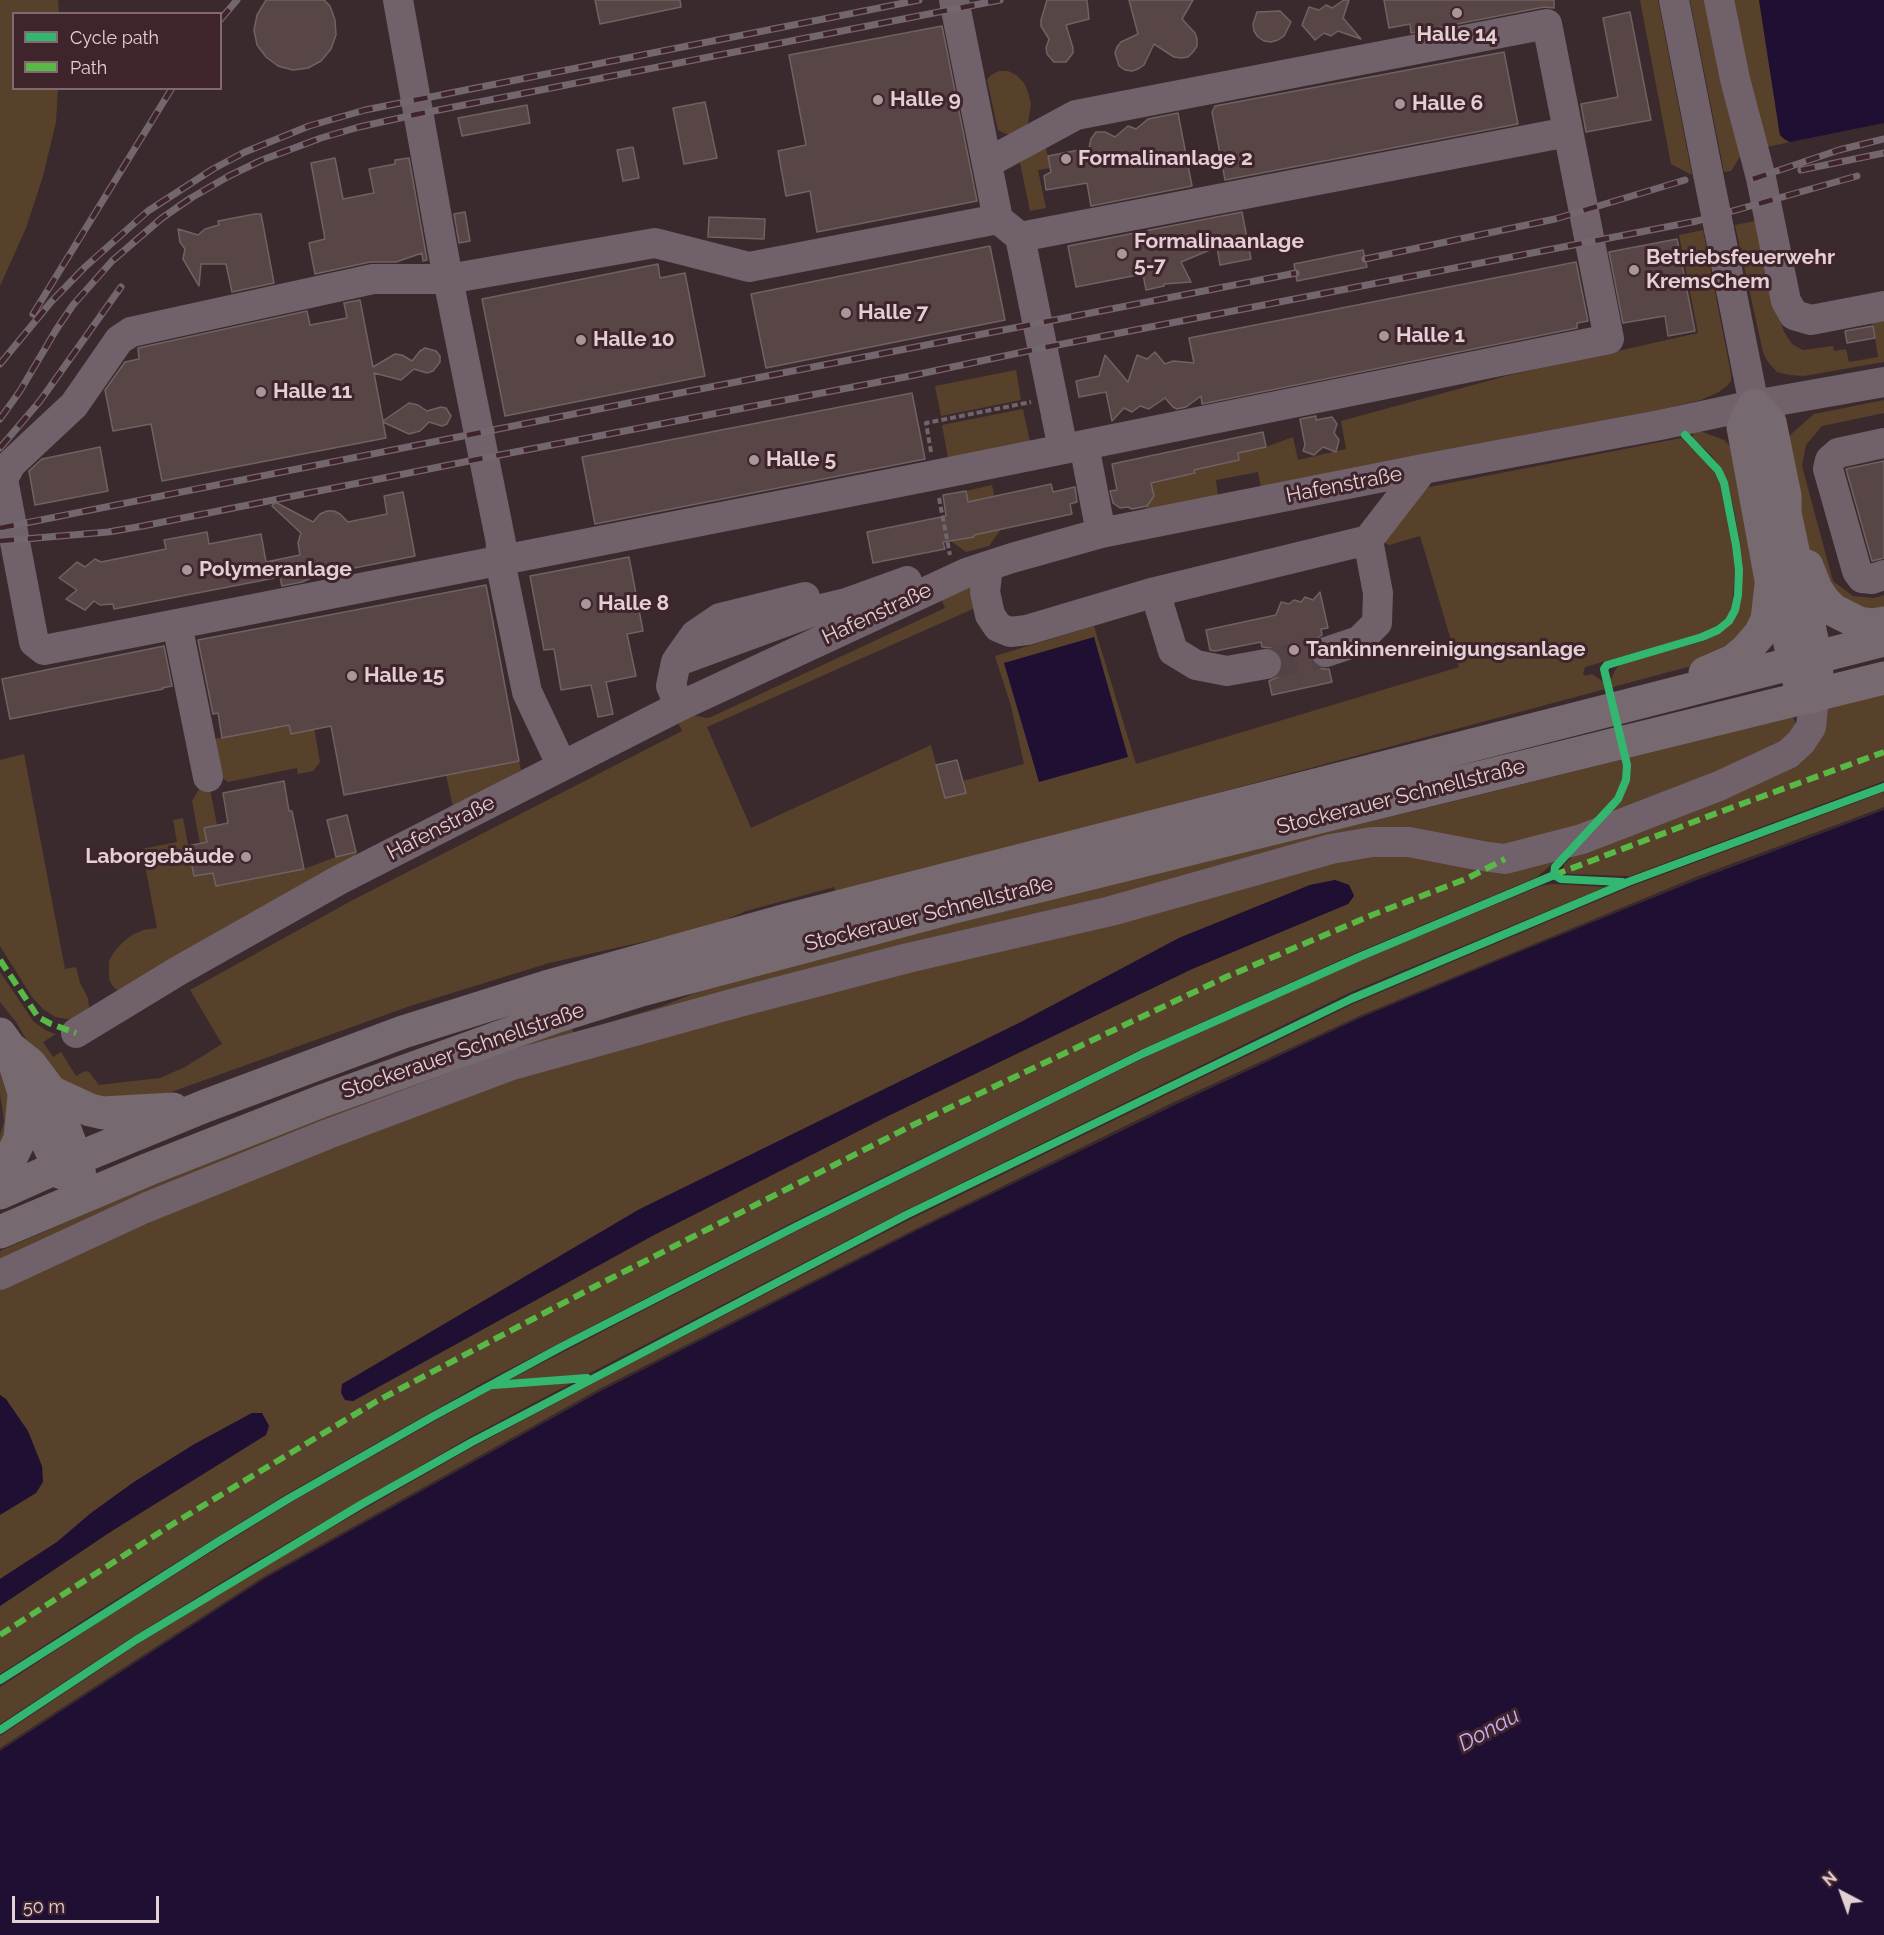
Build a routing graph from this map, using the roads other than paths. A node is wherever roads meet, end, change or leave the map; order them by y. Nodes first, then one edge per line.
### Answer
1 (398, 0) edge
2 (954, 0) edge
3 (1674, 0) edge
4 (1719, 0) edge
5 (1568, 132) junction
6 (987, 164) junction
7 (1009, 228) junction
8 (448, 279) junction
9 (1884, 306) edge
10 (1884, 382) edge
11 (1754, 405) junction
12 (1884, 443) edge
13 (1073, 447) junction
14 (1423, 469) junction
15 (1785, 496) junction
16 (1101, 534) junction
17 (1368, 540) junction
18 (500, 561) junction
19 (988, 566) junction
20 (1884, 575) edge
21 (1771, 580) junction
22 (949, 581) junction
23 (1155, 592) junction
24 (1884, 623) edge
25 (177, 624) junction
26 (1884, 640) edge
27 (1326, 652) tunnel mouth
28 (1805, 661) junction
29 (1266, 664) tunnel mouth
30 (1884, 678) edge
31 (1812, 697) junction
32 (680, 706) junction
33 (1627, 706) junction
34 (562, 766) junction
35 (208, 777) dead end
36 (76, 1033) dead end
37 (5, 1041) edge
38 (38, 1093) junction
39 (204, 1106) junction
40 (67, 1163) junction
41 (0, 1174) edge
42 (0, 1193) edge
43 (82, 1197) junction
44 (0, 1232) edge
45 (0, 1275) edge

1 - 8 street
2 - 6 street
3 - 11 street, bridge
4 - 9 street
5 - 6 street
5 - 7 street
5 - 13 street
6 - 7 street
7 - 8 street
7 - 13 street
8 - 18 street
8 - 25 street
10 - 11 street, Hafenstraße
11 - 14 street, Hafenstraße
11 - 15 highway
11 - 21 highway
12 - 20 street
13 - 16 street
13 - 18 street
14 - 16 street, Hafenstraße
14 - 17 street
15 - 24 highway
15 - 28 highway
16 - 19 street, Hafenstraße
17 - 23 street
17 - 27 street
18 - 25 street
18 - 34 street
19 - 22 street, Hafenstraße
19 - 23 street
21 - 28 highway
21 - 33 highway
22 - 32 street, Hafenstraße
22 - 32 street
23 - 29 street
25 - 35 street
26 - 28 highway, Stockerauer Schnellstraße
28 - 31 highway
28 - 33 highway, Stockerauer Schnellstraße
30 - 31 highway, Stockerauer Schnellstraße
31 - 43 highway, Stockerauer Schnellstraße
31 - 45 street
32 - 34 street, Hafenstraße
33 - 39 highway, Stockerauer Schnellstraße
34 - 36 street, Hafenstraße
37 - 38 highway
38 - 39 highway
38 - 40 highway
38 - 41 highway
39 - 40 highway, Stockerauer Schnellstraße
40 - 42 highway, Stockerauer Schnellstraße
40 - 43 highway
43 - 44 highway, Stockerauer Schnellstraße

